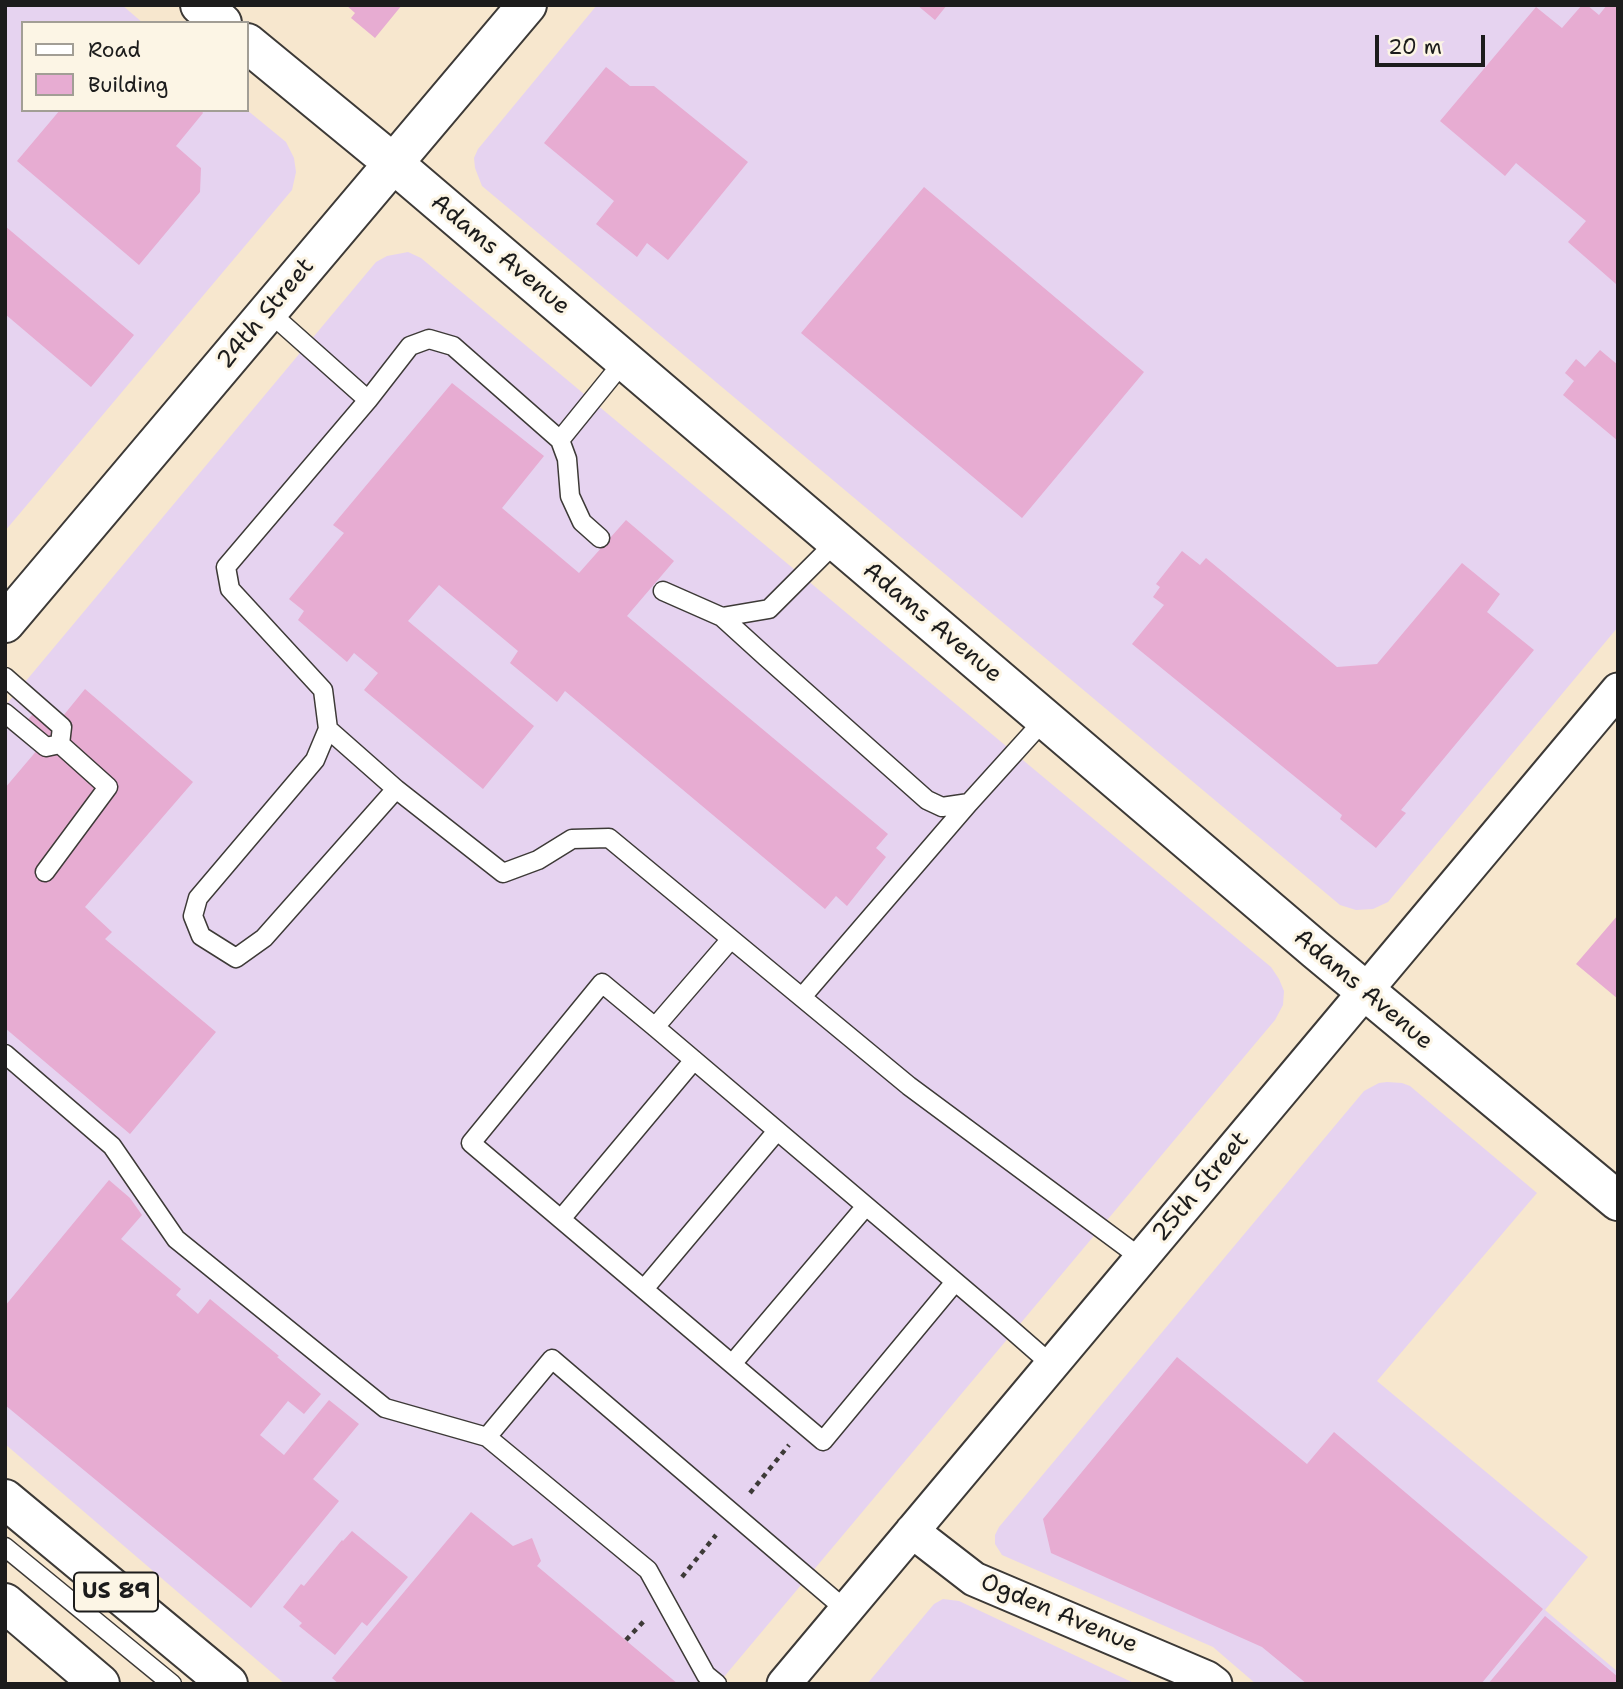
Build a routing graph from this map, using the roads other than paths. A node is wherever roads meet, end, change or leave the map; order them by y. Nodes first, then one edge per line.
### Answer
1 (201, 5) edge
2 (527, 5) edge
3 (220, 21) edge
4 (248, 44) edge
5 (393, 163) junction
6 (268, 311) junction
7 (624, 361) junction
8 (368, 400) junction
9 (560, 440) junction
10 (600, 538) dead end
11 (836, 541) junction
12 (663, 591) dead end
13 (722, 617) junction
14 (5, 623) edge
15 (5, 677) edge
16 (1618, 690) edge
17 (5, 713) edge
18 (1045, 719) junction
19 (328, 729) junction
20 (60, 744) junction
21 (396, 789) junction
22 (970, 803) junction
23 (45, 872) dead end
24 (732, 939) junction
25 (1365, 992) junction
26 (802, 997) junction
27 (654, 1027) junction
28 (5, 1054) edge
29 (694, 1060) junction
30 (777, 1131) junction
31 (1618, 1200) edge
32 (866, 1206) junction
33 (561, 1219) junction
34 (1141, 1258) junction
35 (956, 1282) junction
36 (644, 1290) junction
37 (732, 1364) junction
38 (1052, 1365) junction
39 (486, 1437) junction
40 (5, 1499) edge
41 (912, 1531) junction
42 (5, 1546) edge
43 (5, 1603) edge
44 (846, 1610) junction
45 (1208, 1682) edge
46 (100, 1684) edge
47 (172, 1684) edge
48 (228, 1684) edge
49 (717, 1684) edge
50 (784, 1684) edge

1 - 3 street
2 - 5 street, 24th Street
4 - 5 street, Adams Avenue
5 - 6 street, 24th Street
5 - 7 street, Adams Avenue
6 - 8 lane
6 - 14 street, 24th Street
7 - 9 lane
7 - 11 street, Adams Avenue
8 - 9 lane
8 - 19 lane
9 - 10 lane
11 - 13 lane
11 - 18 street, Adams Avenue
12 - 13 lane
13 - 22 lane
15 - 20 lane
16 - 25 street, 25th Street
17 - 20 lane
18 - 22 lane
18 - 25 street, Adams Avenue
19 - 21 lane
19 - 21 lane
20 - 23 lane
21 - 24 lane
22 - 26 lane
24 - 26 lane
24 - 27 lane
25 - 31 street, Adams Avenue
25 - 34 street, 25th Street
26 - 34 lane
27 - 29 lane
27 - 33 lane
28 - 39 lane
29 - 30 lane
29 - 33 lane
30 - 32 lane
30 - 36 lane
32 - 35 lane
32 - 37 lane
33 - 36 lane
34 - 38 street, 25th Street
35 - 37 lane
35 - 38 lane
36 - 37 lane
38 - 41 street, 25th Street
39 - 44 lane
39 - 49 lane
40 - 48 street, US 89
41 - 44 street, 25th Street
41 - 45 street, Ogden Avenue
42 - 47 lane
43 - 46 street
44 - 50 street, 25th Street

